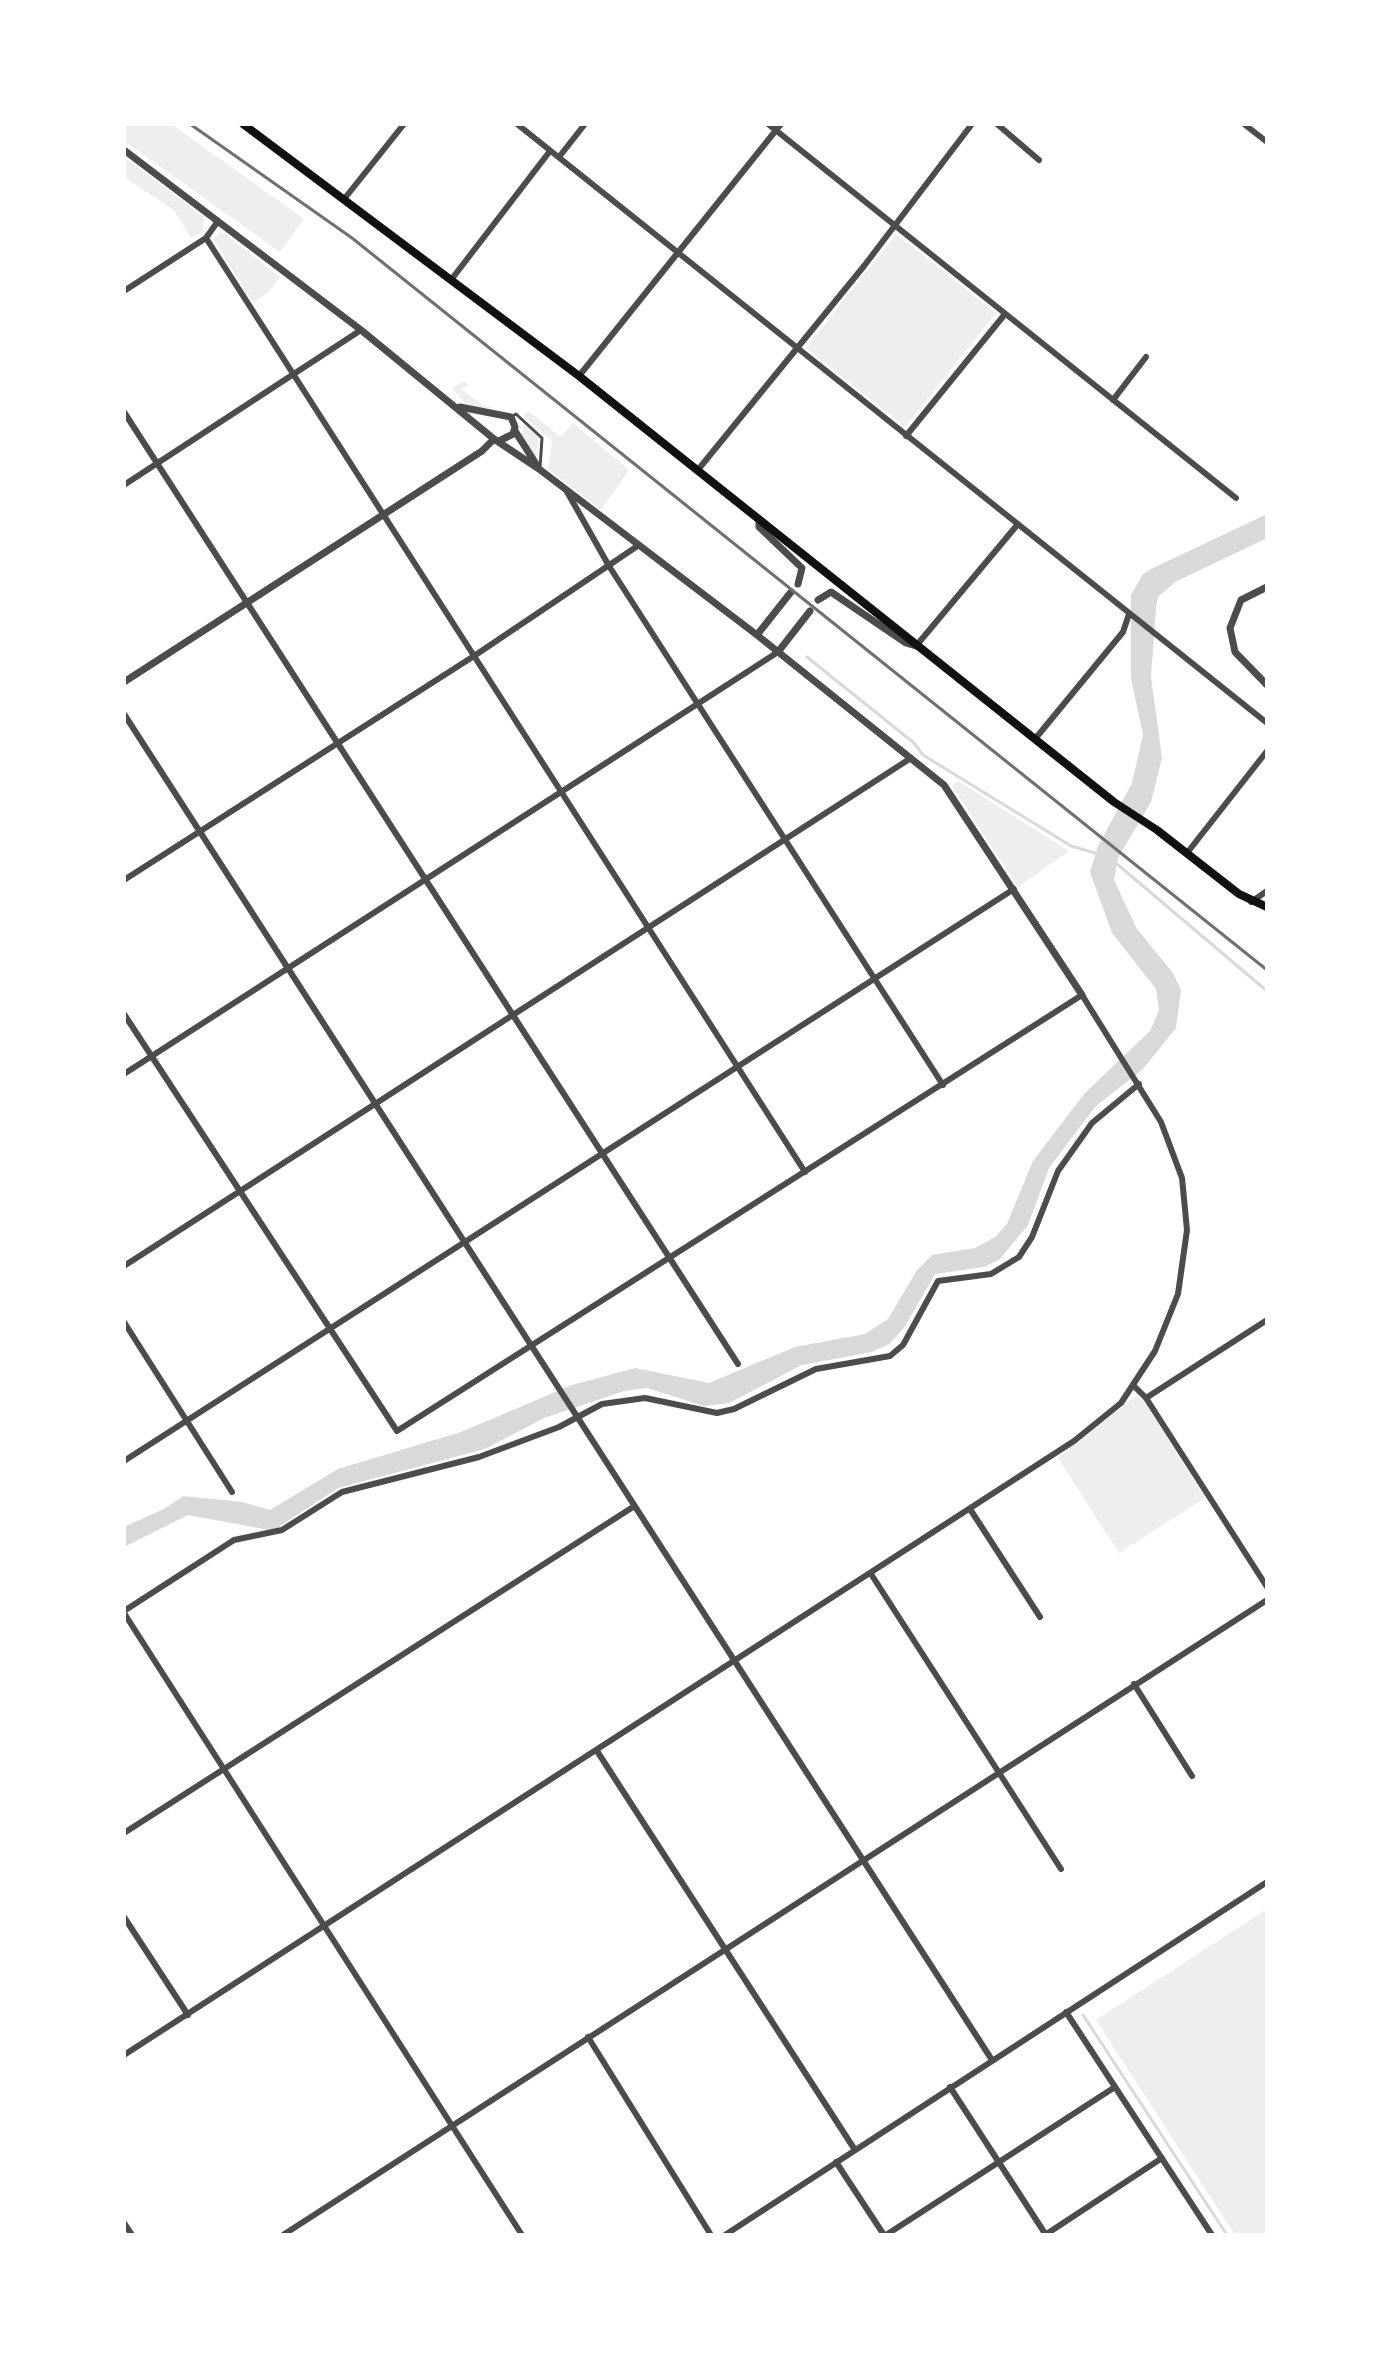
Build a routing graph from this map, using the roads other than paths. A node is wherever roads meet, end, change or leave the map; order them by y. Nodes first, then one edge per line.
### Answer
1 (243, 124) edge
2 (404, 124) edge
3 (517, 124) edge
4 (585, 124) edge
5 (768, 124) edge
6 (972, 124) edge
7 (997, 124) edge
8 (1244, 124) edge
9 (778, 127) edge
10 (1267, 142) edge
11 (124, 150) edge
12 (550, 151) junction
13 (559, 157) junction
14 (1039, 160) dead end
15 (345, 198) junction
16 (218, 221) junction
17 (895, 227) junction
18 (206, 238) junction
19 (678, 254) junction
20 (451, 280) junction
21 (124, 291) edge
22 (1005, 314) junction
23 (361, 330) junction
24 (798, 349) junction
25 (1146, 357) dead end
26 (293, 375) junction
27 (579, 376) junction
28 (1113, 400) junction
29 (458, 406) junction
30 (124, 412) edge
31 (494, 414) junction
32 (511, 417) junction
33 (515, 430) junction
34 (906, 436) junction
35 (494, 438) junction
36 (157, 463) junction
37 (539, 469) junction
38 (697, 471) junction
39 (124, 485) edge
40 (566, 490) junction
41 (1236, 498) dead end
42 (384, 515) junction
43 (759, 519) junction
44 (1018, 524) junction
45 (639, 545) junction
46 (609, 566) junction
47 (798, 584) dead end
48 (1267, 587) edge
49 (791, 592) dead end
50 (818, 600) dead end
51 (247, 603) junction
52 (810, 611) dead end
53 (1129, 614) junction
54 (757, 635) junction
55 (916, 646) junction
56 (778, 652) junction
57 (474, 656) junction
58 (124, 682) edge
59 (1267, 685) edge
60 (698, 704) junction
61 (124, 714) edge
62 (1267, 723) edge
63 (1035, 739) junction
64 (337, 742) junction
65 (1267, 751) edge
66 (911, 758) junction
67 (562, 792) junction
68 (200, 830) junction
69 (787, 840) junction
70 (1187, 853) junction
71 (425, 879) junction
72 (124, 880) edge
73 (1014, 889) junction
74 (1267, 891) edge
75 (1254, 902) junction
76 (1267, 906) edge
77 (652, 929) junction
78 (288, 968) junction
79 (874, 977) junction
80 (1082, 995) junction
81 (124, 1014) edge
82 (513, 1015) junction
83 (151, 1056) junction
84 (738, 1065) junction
85 (124, 1074) edge
86 (1138, 1081) junction
87 (943, 1085) junction
88 (376, 1104) junction
89 (601, 1154) junction
90 (805, 1172) junction
91 (240, 1194) junction
92 (465, 1241) junction
93 (668, 1259) junction
94 (124, 1266) edge
95 (1267, 1320) edge
96 (124, 1322) edge
97 (328, 1330) junction
98 (533, 1348) junction
99 (738, 1364) dead end
100 (1134, 1386) junction
101 (1146, 1398) junction
102 (575, 1414) junction
103 (186, 1422) junction
104 (124, 1461) edge
105 (232, 1492) dead end
106 (633, 1507) junction
107 (970, 1509) junction
108 (871, 1574) junction
109 (1267, 1587) edge
110 (1267, 1600) edge
111 (124, 1612) edge
112 (1040, 1617) dead end
113 (735, 1663) junction
114 (1134, 1684) junction
115 (597, 1751) junction
116 (222, 1769) junction
117 (999, 1773) junction
118 (1192, 1776) dead end
119 (124, 1833) edge
120 (862, 1860) junction
121 (1061, 1869) dead end
122 (1267, 1882) edge
123 (124, 1917) edge
124 (323, 1928) junction
125 (726, 1949) junction
126 (1066, 2012) junction
127 (188, 2015) junction
128 (588, 2037) junction
129 (124, 2055) edge
130 (992, 2060) junction
131 (950, 2087) junction
132 (1115, 2087) junction
133 (453, 2125) junction
134 (855, 2150) junction
135 (1162, 2158) junction
136 (836, 2162) junction
137 (999, 2162) junction
138 (124, 2223) edge
139 (1209, 2234) edge
140 (132, 2235) edge
141 (283, 2235) edge
142 (522, 2235) edge
143 (711, 2235) edge
144 (725, 2235) edge
145 (885, 2235) edge
146 (1045, 2235) edge

1 - 15 main road
2 - 15 street
3 - 12 street
4 - 13 street
5 - 9 street
6 - 17 street
7 - 14 street
8 - 10 street
9 - 17 street
9 - 19 street
11 - 16 street
12 - 13 street
12 - 20 street
13 - 19 street
15 - 20 main road
16 - 18 street
16 - 23 street
17 - 22 street
17 - 24 street
18 - 21 street
18 - 26 street
19 - 24 street
19 - 27 street
20 - 27 main road
22 - 28 street
22 - 34 street
23 - 26 street
23 - 29 street
24 - 34 street
24 - 38 street
25 - 28 street
26 - 36 street
26 - 42 street
27 - 38 main road
28 - 41 street
29 - 31 street
29 - 35 street
30 - 36 street
31 - 32 street
31 - 35 street
32 - 33 street
32 - 37 lane
33 - 35 street
33 - 37 street
34 - 44 street
35 - 37 street
35 - 42 street
36 - 39 street
36 - 51 street
37 - 40 street
38 - 43 main road
40 - 45 street
40 - 46 street
42 - 51 street
42 - 57 street
43 - 47 street
43 - 55 main road
44 - 53 street
44 - 55 street
45 - 46 street
45 - 54 street
46 - 57 street
46 - 60 street
48 - 59 street
49 - 54 street
50 - 55 street
51 - 58 street
51 - 64 street
52 - 56 street
53 - 62 street
53 - 63 street
54 - 56 street
55 - 63 main road
56 - 60 street
56 - 66 street
57 - 64 street
57 - 67 street
60 - 67 street
60 - 69 street
61 - 68 street
63 - 70 main road
64 - 68 street
64 - 71 street
65 - 70 street
66 - 69 street
66 - 73 street
67 - 71 street
67 - 77 street
68 - 72 street
68 - 78 street
69 - 77 street
69 - 79 street
70 - 75 main road
71 - 78 street
71 - 82 street
73 - 79 street
73 - 80 street
74 - 75 street
75 - 76 main road
77 - 82 street
77 - 84 street
78 - 83 street
78 - 88 street
79 - 84 street
79 - 87 street
80 - 86 street
80 - 87 street
81 - 83 street
82 - 88 street
82 - 89 street
83 - 85 street
83 - 91 street
84 - 89 street
84 - 90 street
86 - 100 street
86 - 102 street
87 - 90 street
88 - 91 street
88 - 92 street
89 - 92 street
89 - 93 street
90 - 93 street
91 - 94 street
91 - 97 street
92 - 97 street
92 - 98 street
93 - 98 street
93 - 99 street
95 - 101 street
96 - 103 street
97 - 98 street
97 - 103 street
98 - 102 street
100 - 101 street
100 - 107 street
101 - 109 street
102 - 106 street
102 - 111 street
103 - 104 street
103 - 105 street
106 - 113 street
106 - 116 street
107 - 108 street
107 - 112 street
108 - 113 street
108 - 117 street
110 - 114 street
111 - 116 street
113 - 115 street
113 - 120 street
114 - 117 street
114 - 118 street
115 - 124 street
115 - 125 street
116 - 119 street
116 - 124 street
117 - 120 street
117 - 121 street
120 - 125 street
120 - 130 street
122 - 126 street
123 - 127 street
124 - 127 street
124 - 133 street
125 - 128 street
125 - 134 street
126 - 130 street
126 - 132 street
127 - 129 street
128 - 133 street
128 - 143 street
130 - 131 street
131 - 134 street
131 - 137 street
132 - 135 street
132 - 137 street
133 - 141 street
133 - 142 street
134 - 136 street
135 - 139 street
135 - 146 street
136 - 144 street
136 - 145 street
137 - 145 street
137 - 146 street
138 - 140 street

